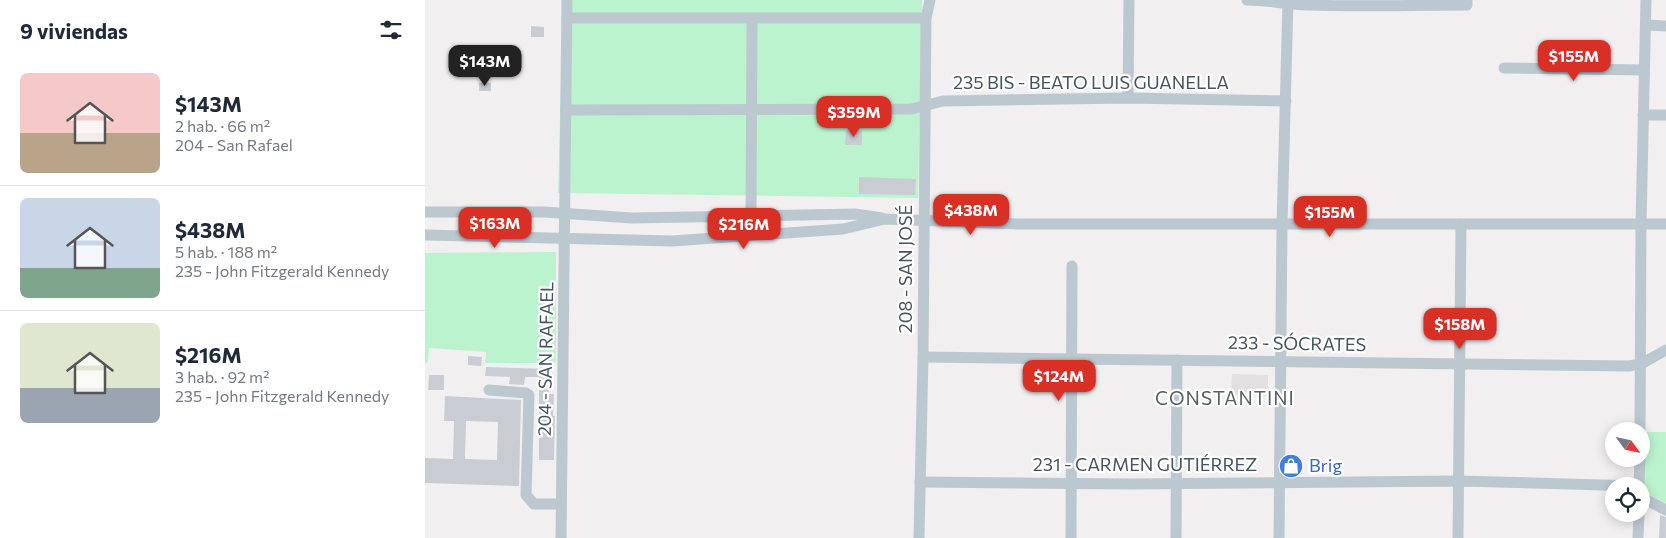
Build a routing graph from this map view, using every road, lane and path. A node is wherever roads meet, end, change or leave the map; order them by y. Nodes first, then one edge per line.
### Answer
1 (567, 0) edge
2 (930, 0) edge
3 (1129, 0) edge
4 (1247, 0) edge
5 (1646, 0) edge
6 (1288, 2) edge
7 (1467, 2) edge
8 (1377, 3) edge
9 (567, 18) junction
10 (926, 18) junction
11 (752, 19) junction
12 (1646, 25) junction
13 (1666, 26) edge
14 (1504, 68) dead end
15 (1644, 70) junction
16 (1128, 98) junction
17 (1286, 101) junction
18 (924, 107) junction
19 (566, 110) junction
20 (752, 110) junction
21 (1643, 115) junction
22 (1666, 115) edge
23 (425, 212) edge
24 (566, 214) junction
25 (751, 215) junction
26 (885, 219) junction
27 (923, 221) junction
28 (1461, 224) junction
29 (1641, 224) junction
30 (1666, 224) edge
31 (1282, 225) junction
32 (425, 235) edge
33 (566, 237) junction
34 (1072, 266) dead end
35 (1666, 350) edge
36 (923, 358) junction
37 (1072, 358) junction
38 (1177, 360) junction
39 (1281, 361) junction
40 (1460, 363) junction
41 (1641, 364) junction
42 (489, 390) dead end
43 (1640, 422) edge
44 (1459, 481) junction
45 (920, 482) junction
46 (1279, 482) junction
47 (1072, 484) junction
48 (1177, 484) junction
49 (1605, 485) edge
50 (1650, 502) edge
51 (561, 504) junction
52 (1666, 510) edge
53 (1639, 522) edge
54 (561, 538) edge
55 (919, 538) edge
56 (1071, 538) edge
57 (1176, 538) edge
58 (1279, 538) edge
59 (1457, 538) edge
60 (1638, 538) edge

1 - 9 street, 204 - SAN RAFAEL
2 - 10 street, 208 - SAN JOSÉ
3 - 16 street
4 - 6 street
5 - 12 street
6 - 8 street
6 - 17 street
7 - 8 street
9 - 11 street
9 - 19 street, 204 - SAN RAFAEL
10 - 11 street
10 - 18 street, 208 - SAN JOSÉ
11 - 20 street
12 - 13 street
12 - 15 street
14 - 15 street
15 - 21 street
16 - 17 street, 235 BIS - BEATO LUIS GUANELLA
16 - 18 street, 235 BIS - BEATO LUIS GUANELLA
17 - 31 street
18 - 20 street, 235 BIS - BEATO LUIS GUANELLA
18 - 27 street, 208 - SAN JOSÉ
19 - 20 street, 235 BIS - BEATO LUIS GUANELLA
19 - 24 street, 204 - SAN RAFAEL
20 - 25 street
21 - 22 street
21 - 29 street
23 - 24 street
24 - 25 street
24 - 33 street, 204 - SAN RAFAEL
25 - 26 street
26 - 27 street
26 - 33 street
27 - 31 street
27 - 36 street, 208 - SAN JOSÉ
28 - 29 street
28 - 31 street
28 - 40 street
29 - 30 street
29 - 41 street
31 - 39 street
32 - 33 street
33 - 51 street, 204 - SAN RAFAEL
34 - 37 street
35 - 41 street, 233 - SÓCRATES
36 - 37 street, 233 - SÓCRATES
36 - 45 street, 208 - SAN JOSÉ
37 - 38 street, 233 - SÓCRATES
37 - 47 street
38 - 39 street, 233 - SÓCRATES
38 - 48 street
39 - 40 street, 233 - SÓCRATES
39 - 46 street
40 - 41 street, 233 - SÓCRATES
40 - 44 street
41 - 43 street
42 - 51 street
44 - 46 street, 231 - CARMEN GUTIÉRREZ
44 - 49 street, 231 - CARMEN GUTIÉRREZ
44 - 59 street
45 - 47 street, 231 - CARMEN GUTIÉRREZ
45 - 55 street, 208 - SAN JOSÉ
46 - 48 street, 231 - CARMEN GUTIÉRREZ
46 - 58 street
47 - 48 street, 231 - CARMEN GUTIÉRREZ
47 - 56 street
48 - 57 street
50 - 52 street
51 - 54 street, 204 - SAN RAFAEL
53 - 60 street

